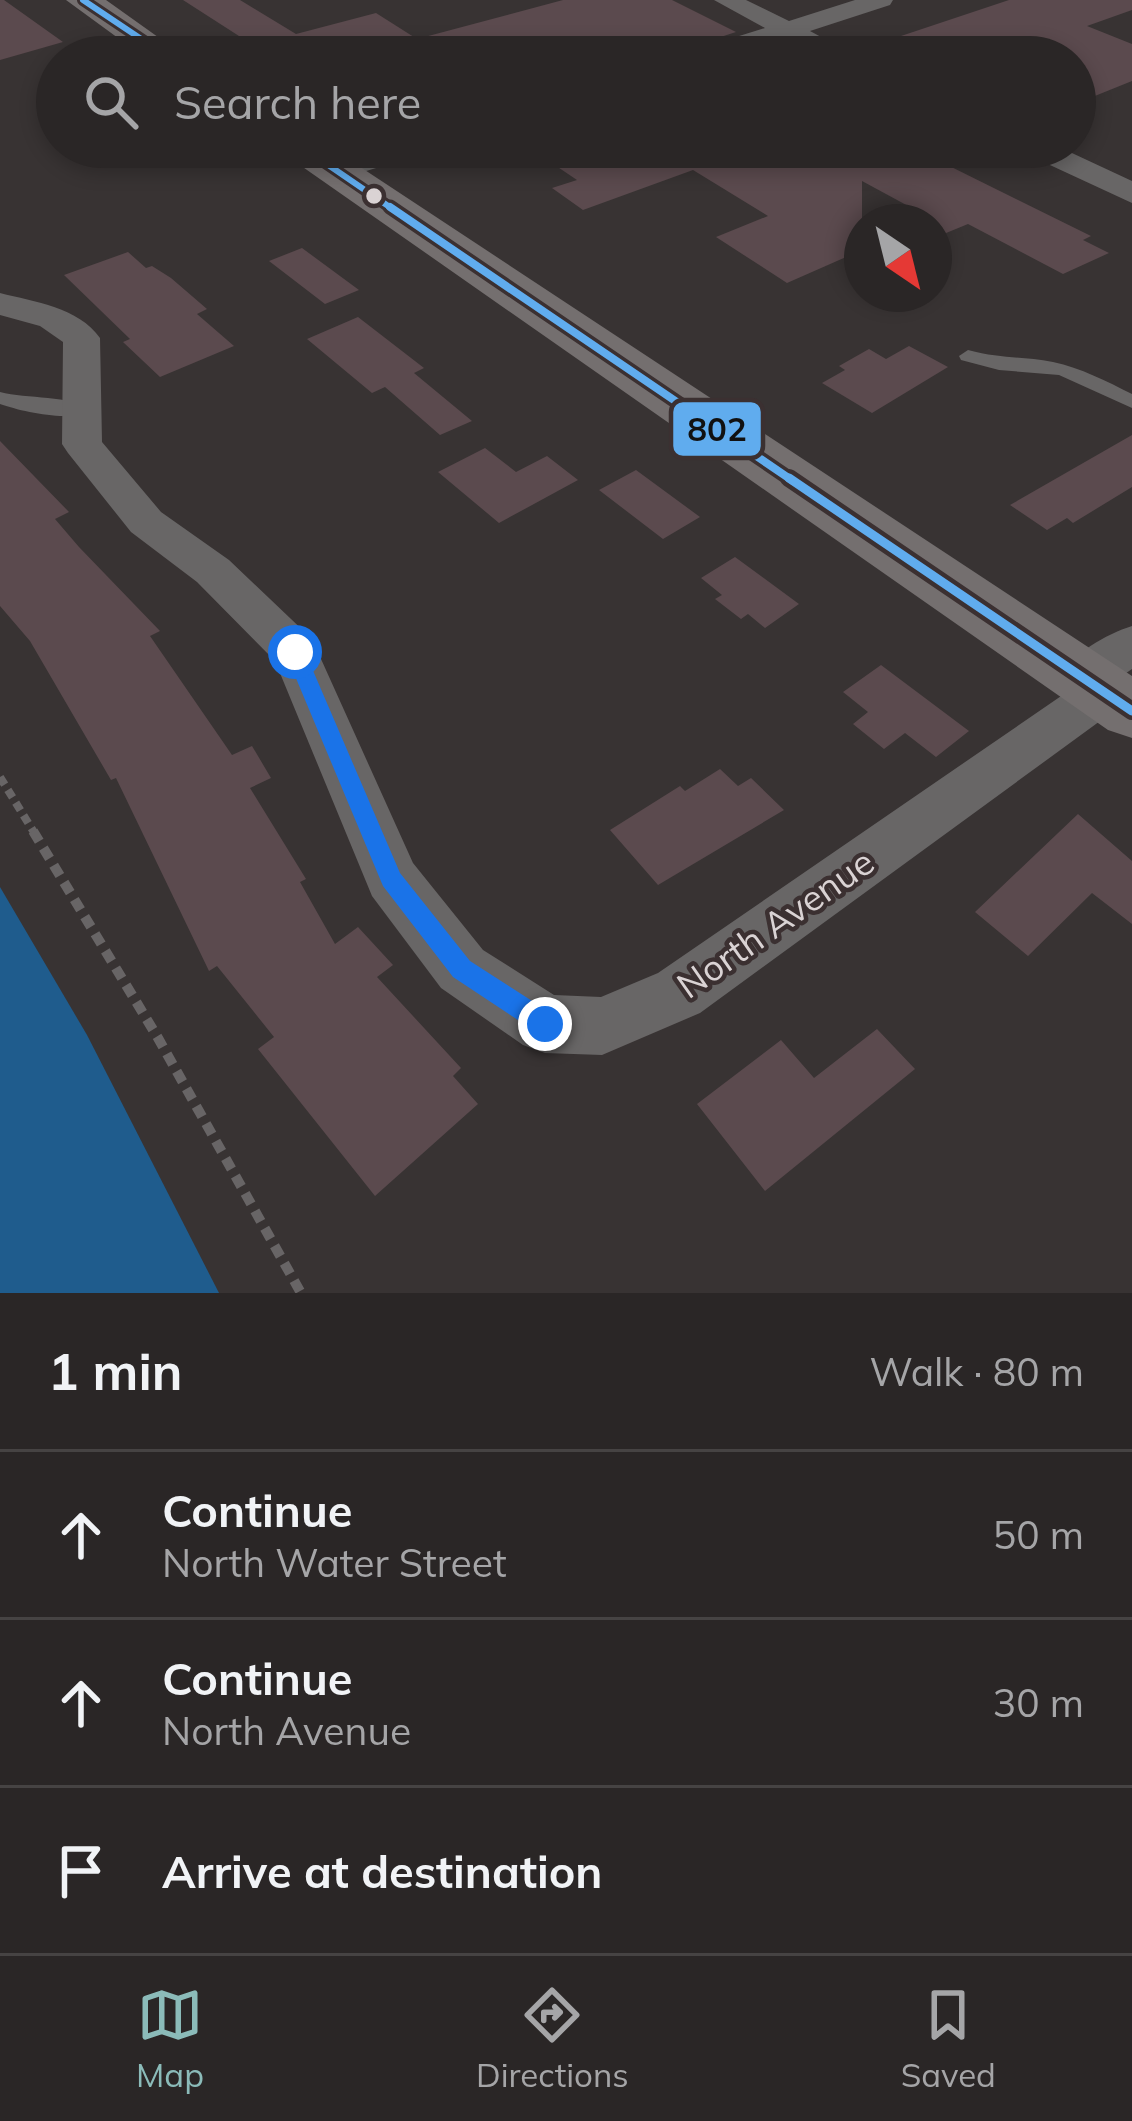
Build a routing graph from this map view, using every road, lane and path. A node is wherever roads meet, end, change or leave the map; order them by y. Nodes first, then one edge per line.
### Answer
1 (82, 0) edge
2 (725, 0) edge
3 (881, 0) edge
4 (788, 29) junction
5 (136, 36) edge
6 (766, 36) edge
7 (802, 36) edge
8 (334, 168) edge
9 (1079, 168) edge
10 (1132, 193) edge
11 (0, 304) edge
12 (968, 356) dead end
13 (0, 398) edge
14 (1132, 402) edge
15 (82, 410) junction
16 (1112, 681) edge
17 (0, 777) edge
18 (301, 1293) edge

1 - 5 main road
2 - 4 street
3 - 4 street
4 - 6 street
4 - 7 street
8 - 16 main road
9 - 10 street
11 - 15 street, North Avenue
12 - 14 lane
13 - 15 lane
15 - 16 street, North Avenue
17 - 18 path

